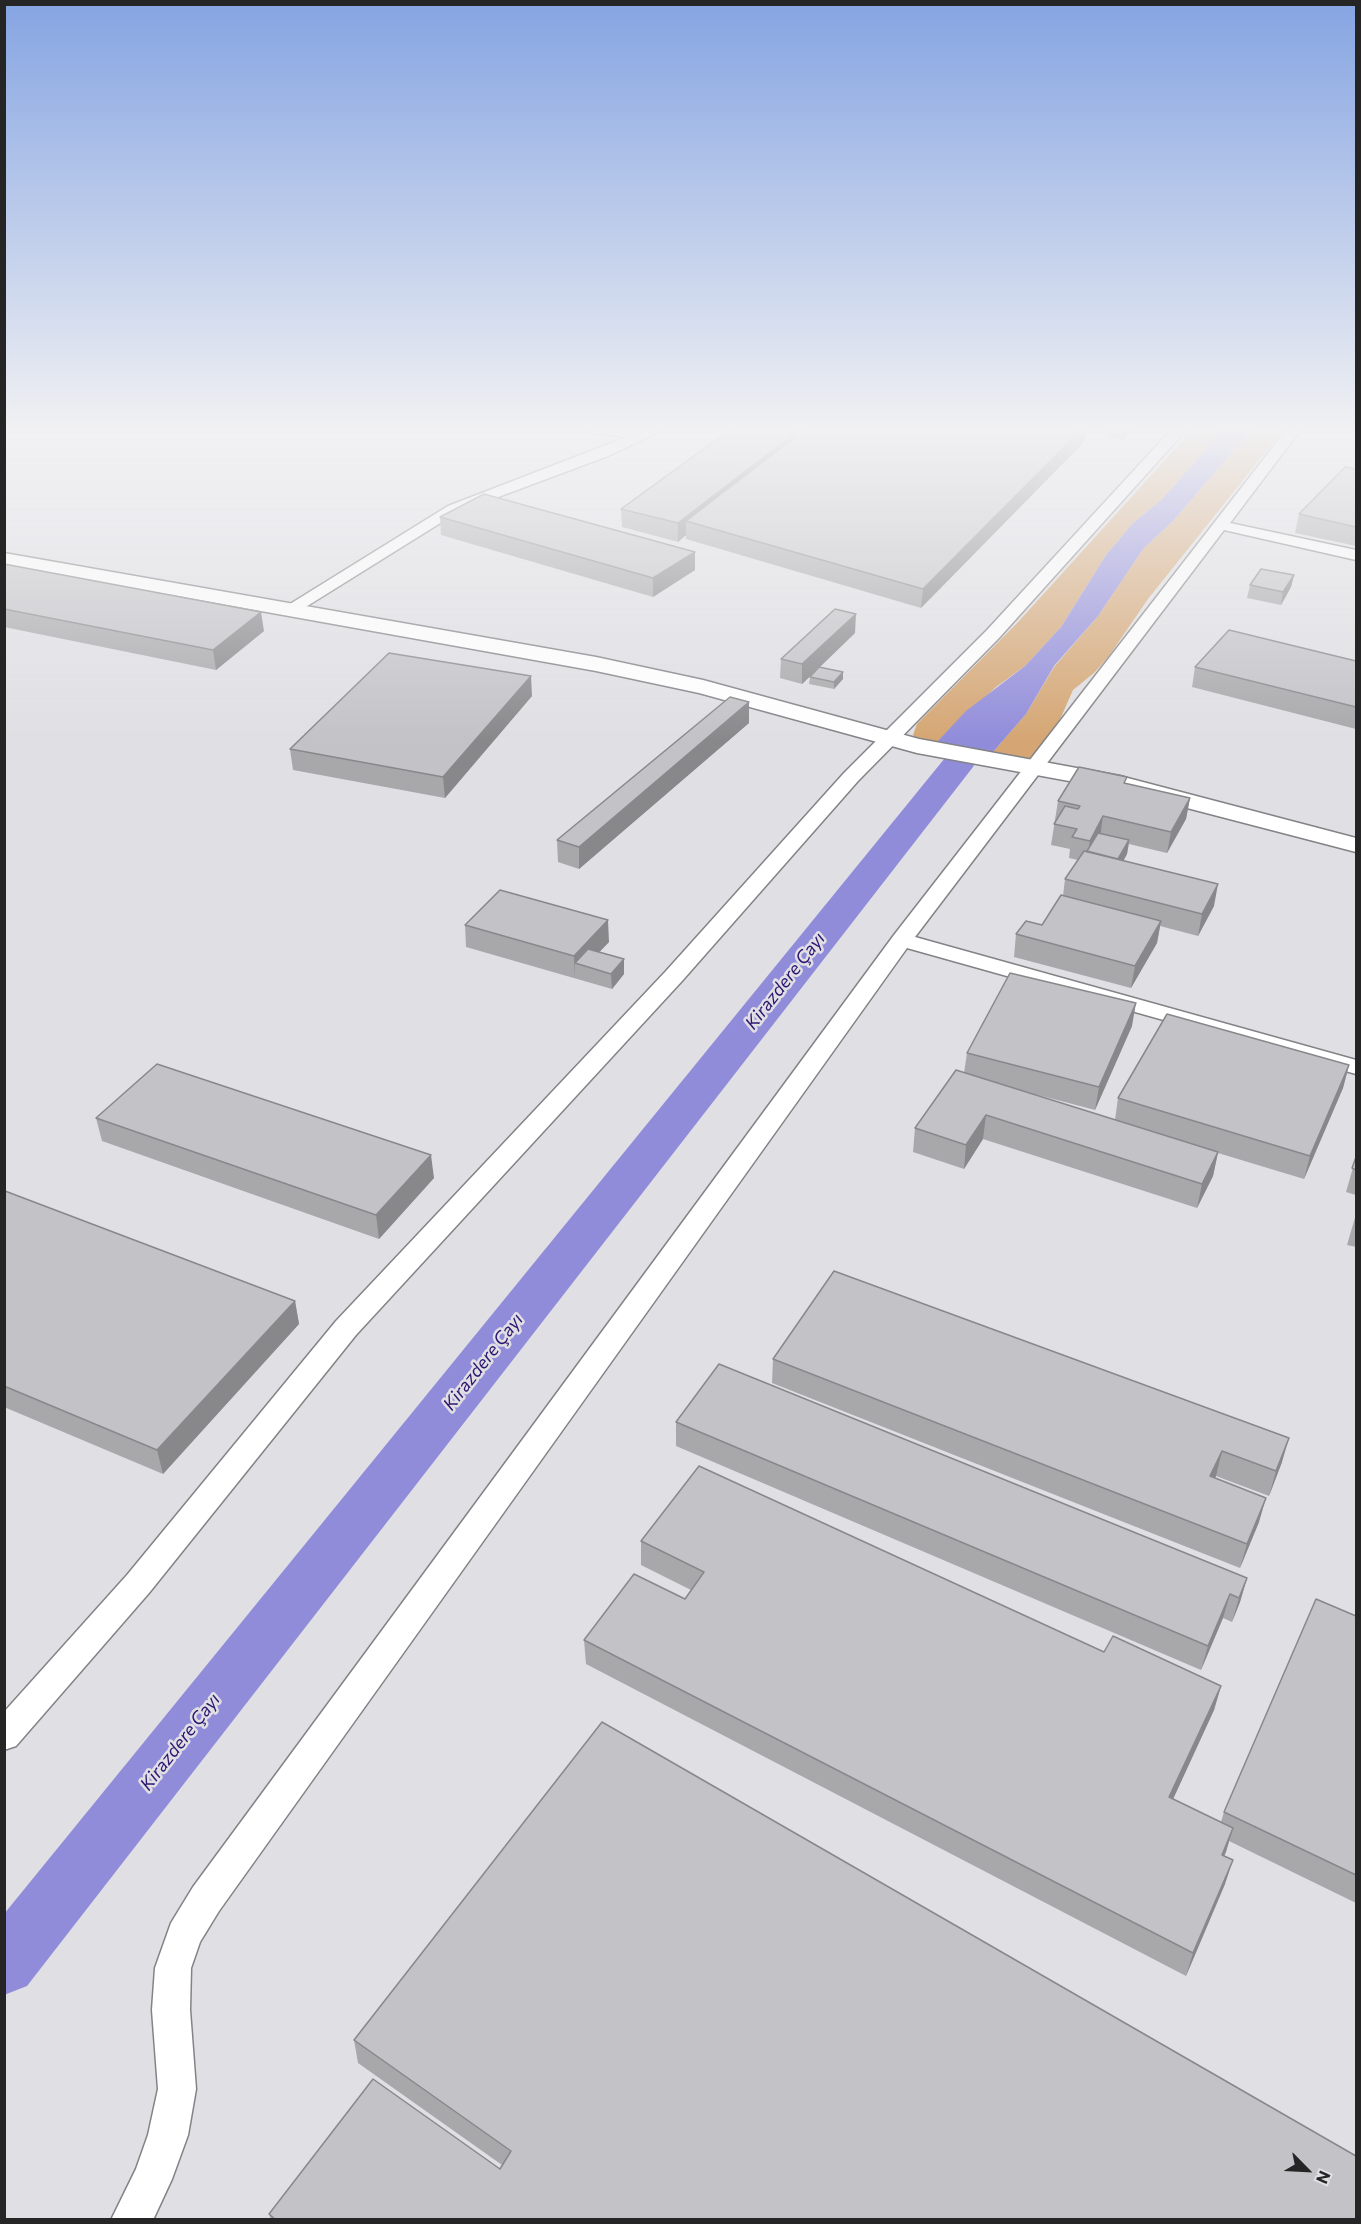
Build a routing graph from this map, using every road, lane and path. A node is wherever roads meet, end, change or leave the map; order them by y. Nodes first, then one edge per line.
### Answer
1 (414, 533) edge
2 (1087, 533) edge
3 (1215, 533) edge
4 (1256, 533) edge
5 (1356, 555) edge
6 (4, 559) edge
7 (290, 609) junction
8 (890, 739) junction
9 (1037, 767) junction
10 (1356, 845) edge
11 (902, 940) junction
12 (1356, 1067) edge
13 (4, 1736) edge
14 (131, 2220) edge

1 - 7 street
2 - 8 street
3 - 9 street
4 - 5 street
6 - 7 street
7 - 8 street
8 - 9 street
8 - 13 street
9 - 10 street
9 - 11 street
11 - 12 street
11 - 14 street

